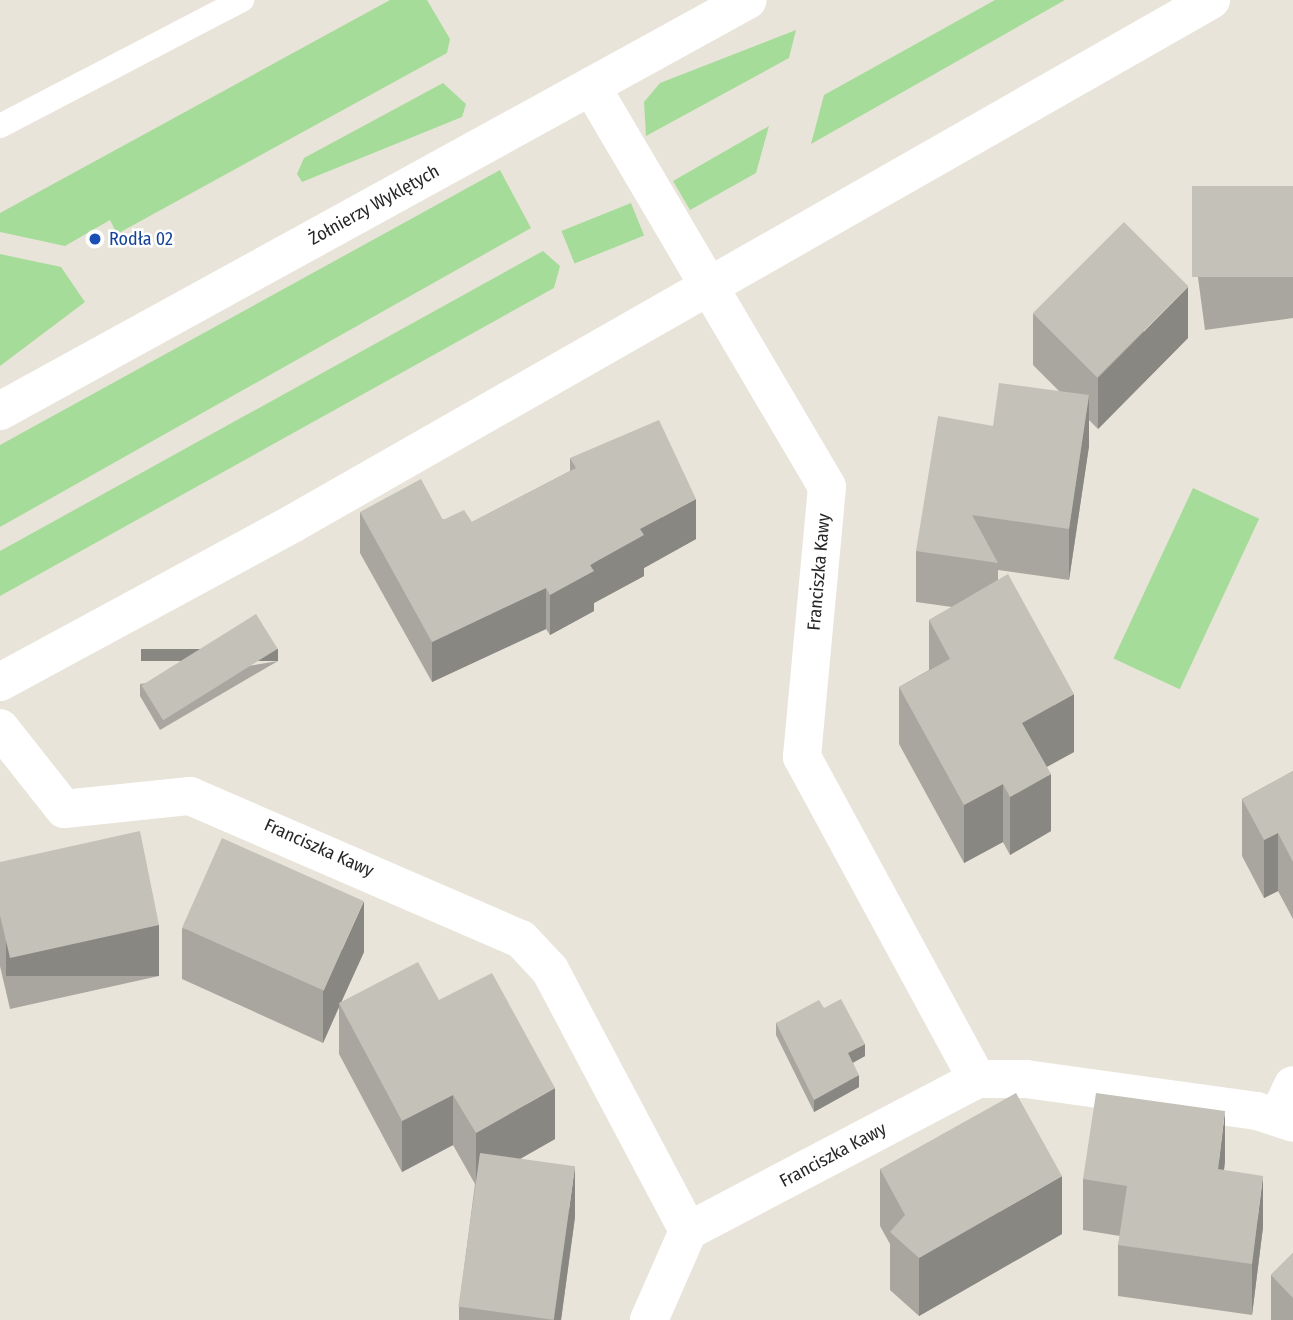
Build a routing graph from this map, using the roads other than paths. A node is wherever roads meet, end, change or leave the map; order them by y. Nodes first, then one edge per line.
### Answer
1 (242, 0) edge
2 (748, 0) edge
3 (1211, 0) edge
4 (591, 86) junction
5 (0, 126) edge
6 (709, 288) junction
7 (0, 411) edge
8 (0, 682) edge
9 (0, 728) edge
10 (977, 1079) junction
11 (1288, 1109) edge
12 (688, 1231) junction
13 (649, 1320) edge

1 - 5 lane
2 - 4 street, Żołnierzy Wyklętych
3 - 6 street
4 - 6 street, Franciszka Kawy
4 - 7 street, Żołnierzy Wyklętych
6 - 8 street
6 - 10 street, Franciszka Kawy
9 - 12 street, Franciszka Kawy
10 - 11 street, Franciszka Kawy
10 - 12 street, Franciszka Kawy
12 - 13 street

